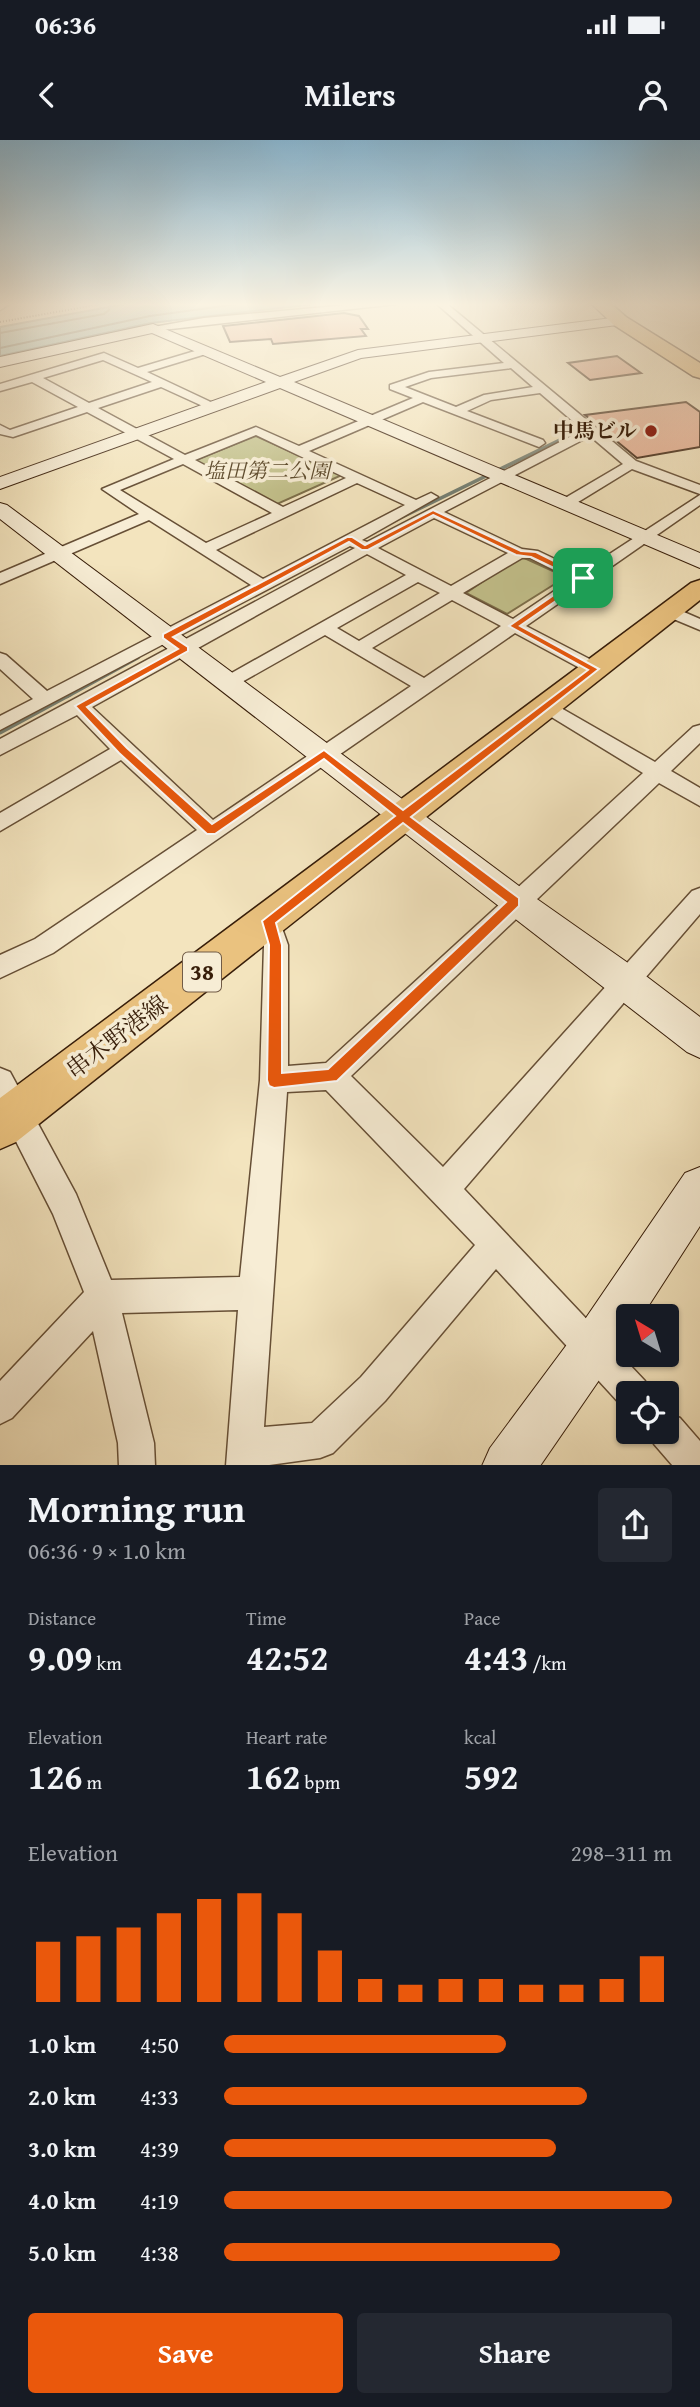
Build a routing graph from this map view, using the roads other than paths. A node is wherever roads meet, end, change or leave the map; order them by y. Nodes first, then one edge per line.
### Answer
1 (73, 366) edge
2 (126, 366) edge
3 (158, 366) edge
4 (239, 366) edge
5 (323, 366) edge
6 (503, 366) edge
7 (511, 366) edge
8 (139, 372) junction
9 (34, 378) junction
10 (276, 382) junction
11 (161, 383) junction
12 (0, 388) edge
13 (540, 390) junction
14 (424, 398) junction
15 (211, 406) junction
16 (89, 408) junction
17 (457, 411) junction
18 (369, 421) junction
19 (585, 427) junction
20 (0, 429) edge
21 (136, 434) junction
22 (539, 443) junction
23 (300, 450) junction
24 (183, 459) junction
25 (631, 464) junction
26 (492, 473) junction
27 (357, 478) junction
28 (0, 483) edge
29 (700, 490) edge
30 (700, 499) edge
31 (565, 504) junction
32 (416, 505) junction
33 (0, 509) edge
34 (433, 512) junction
35 (283, 513) junction
36 (149, 515) junction
37 (643, 537) junction
38 (350, 539) junction
39 (206, 548) junction
40 (365, 548) junction
41 (519, 553) junction
42 (59, 554) junction
43 (700, 561) edge
44 (418, 575) junction
45 (583, 578) junction
46 (0, 579) edge
47 (260, 584) junction
48 (700, 588) edge
49 (452, 593) junction
50 (670, 611) junction
51 (700, 625) edge
52 (513, 626) junction
53 (325, 628) junction
54 (176, 643) junction
55 (359, 648) junction
56 (0, 659) edge
57 (595, 669) junction
58 (227, 683) junction
59 (424, 686) junction
60 (45, 700) junction
61 (80, 706) junction
62 (547, 706) junction
63 (0, 724) edge
64 (700, 732) edge
65 (0, 748) edge
66 (123, 750) junction
67 (324, 754) junction
68 (657, 772) junction
69 (700, 798) edge
70 (403, 817) junction
71 (0, 823) edge
72 (211, 831) junction
73 (700, 898) edge
74 (515, 902) junction
75 (269, 921) junction
76 (0, 967) edge
77 (625, 981) junction
78 (700, 1040) edge
79 (331, 1076) junction
80 (274, 1080) junction
81 (5, 1107) edge
82 (700, 1188) edge
83 (444, 1189) junction
84 (495, 1246) junction
85 (255, 1293) junction
86 (102, 1297) junction
87 (594, 1348) junction
88 (623, 1381) edge
89 (0, 1406) edge
90 (679, 1444) edge
91 (245, 1456) edge
92 (137, 1465) edge
93 (508, 1465) edge
94 (698, 1465) edge

1 - 9 street
2 - 8 street
3 - 8 street
4 - 10 street
5 - 10 street
6 - 14 street
7 - 13 street
8 - 11 street
9 - 12 street
9 - 16 street
10 - 15 street
10 - 18 street
11 - 15 street
11 - 16 street
13 - 17 street
13 - 19 street
14 - 17 street
14 - 18 street
15 - 21 street
16 - 20 street
16 - 21 street
17 - 22 street
18 - 23 street
18 - 26 street
19 - 22 street
19 - 25 street
19 - 26 street
21 - 24 street
21 - 28 street
22 - 26 street
23 - 24 street
23 - 27 street
24 - 35 street
24 - 36 street
25 - 29 street
25 - 31 street
26 - 31 street
26 - 32 street
26 - 34 street
27 - 32 street
27 - 35 street
30 - 37 street
31 - 37 street
32 - 38 street
33 - 42 street
34 - 40 street
34 - 41 street
35 - 39 street
36 - 39 street
36 - 42 street
37 - 43 street
37 - 45 street
38 - 40 street
38 - 47 street
39 - 47 street
40 - 44 street
40 - 54 street
41 - 45 street
41 - 49 street
42 - 46 street
42 - 54 street
44 - 49 street
44 - 53 street
45 - 52 street
47 - 54 street
48 - 50 main road, 串木野港線 / 38
49 - 52 street
49 - 55 street
50 - 51 street
50 - 57 main road, 串木野港線 / 38
52 - 57 street
52 - 59 street
53 - 55 street
53 - 58 street
54 - 58 street
54 - 60 street
54 - 61 street
55 - 59 street
56 - 60 street
57 - 62 main road, 串木野港線 / 38
58 - 67 street
59 - 67 street
60 - 63 street
61 - 65 street
61 - 66 street
62 - 68 street
62 - 70 main road, 串木野港線 / 38
64 - 68 street
66 - 71 street
66 - 72 street
67 - 70 street
67 - 72 street
68 - 69 street
68 - 74 street
70 - 74 street
70 - 75 main road, 串木野港線 / 38
72 - 76 street
73 - 77 street
74 - 77 street
74 - 79 street
75 - 80 street
75 - 81 main road, 串木野港線 / 38
77 - 78 street
77 - 83 street
79 - 80 street
79 - 83 street
80 - 85 street
81 - 86 street
82 - 87 street
83 - 84 street
84 - 87 street
84 - 91 street
85 - 86 street
85 - 91 street
86 - 89 street
86 - 92 street
87 - 88 street
87 - 93 street
90 - 94 street

